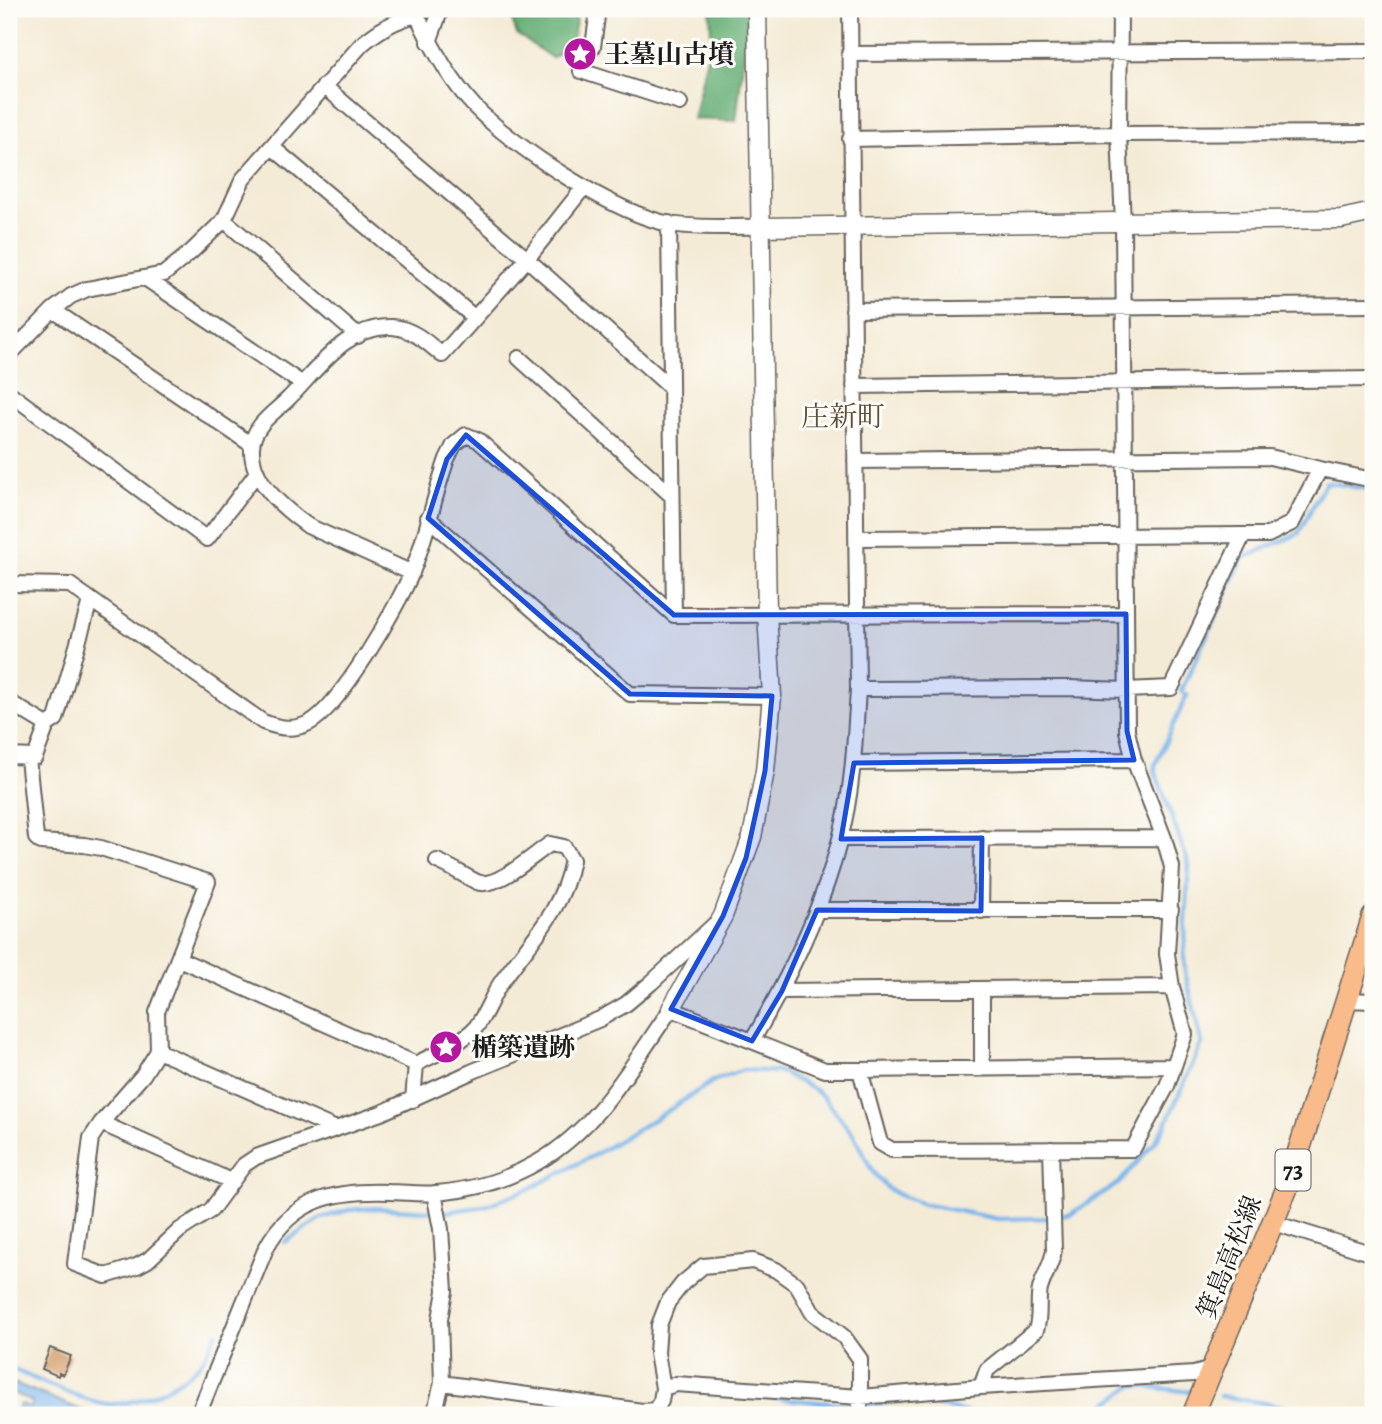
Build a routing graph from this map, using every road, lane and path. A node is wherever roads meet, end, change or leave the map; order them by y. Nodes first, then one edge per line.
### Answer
1 (441, 9) edge
2 (598, 9) edge
3 (757, 9) edge
4 (850, 9) edge
5 (1119, 9) edge
6 (417, 12) edge
7 (429, 42) junction
8 (1373, 51) edge
9 (1119, 52) junction
10 (849, 54) junction
11 (324, 86) junction
12 (680, 103) dead end
13 (1373, 133) edge
14 (1119, 134) junction
15 (850, 139) junction
16 (272, 147) junction
17 (584, 187) junction
18 (1373, 210) edge
19 (224, 220) junction
20 (669, 223) junction
21 (1123, 224) junction
22 (852, 226) junction
23 (761, 227) junction
24 (527, 259) junction
25 (145, 278) junction
26 (1373, 305) edge
27 (1124, 307) junction
28 (53, 310) junction
29 (853, 310) junction
30 (475, 318) junction
31 (358, 336) junction
32 (9, 355) edge
33 (519, 358) dead end
34 (1373, 379) edge
35 (1124, 382) junction
36 (302, 383) junction
37 (854, 386) junction
38 (670, 387) junction
39 (9, 393) edge
40 (251, 445) junction
41 (1125, 458) junction
42 (855, 461) junction
43 (1320, 469) junction
44 (256, 474) junction
45 (1373, 480) edge
46 (671, 495) junction
47 (428, 518) junction
48 (1243, 535) junction
49 (1125, 536) junction
50 (856, 538) junction
51 (412, 573) junction
52 (9, 584) edge
53 (90, 601) junction
54 (856, 613) junction
55 (767, 614) junction
56 (1126, 614) junction
57 (674, 615) junction
58 (858, 689) junction
59 (1126, 691) junction
60 (772, 696) junction
61 (9, 702) edge
62 (47, 725) junction
63 (9, 757) edge
64 (28, 758) junction
65 (1133, 760) junction
66 (854, 763) junction
67 (982, 838) junction
68 (1164, 838) junction
69 (841, 839) junction
70 (438, 861) dead end
71 (817, 910) junction
72 (1171, 910) junction
73 (981, 911) junction
74 (723, 916) junction
75 (1373, 918) edge
76 (179, 959) junction
77 (1172, 987) junction
78 (982, 989) junction
79 (782, 991) junction
80 (1348, 1000) junction
81 (1373, 1001) edge
82 (671, 1009) junction
83 (752, 1041) junction
84 (158, 1051) junction
85 (416, 1064) junction
86 (1174, 1066) junction
87 (982, 1069) junction
88 (860, 1070) junction
89 (413, 1100) junction
90 (101, 1123) junction
91 (336, 1129) junction
92 (1051, 1149) junction
93 (230, 1181) junction
94 (434, 1194) junction
95 (1274, 1223) junction
96 (1373, 1254) edge
97 (1212, 1369) junction
98 (442, 1383) junction
99 (981, 1387) junction
100 (663, 1388) junction
101 (860, 1406) edge
102 (656, 1413) edge
103 (198, 1415) edge
104 (434, 1415) edge
105 (1193, 1415) edge

1 - 7 street
2 - 12 street
3 - 23 street
4 - 10 street
5 - 9 street
6 - 7 street
6 - 11 street
7 - 17 street
8 - 9 street
9 - 10 street
9 - 14 street
10 - 15 street
11 - 16 street
11 - 24 street
13 - 14 street
14 - 15 street
14 - 21 street
15 - 22 street
16 - 19 street
16 - 30 street
17 - 20 street
17 - 24 street
18 - 21 street
19 - 25 street
19 - 31 street
20 - 23 street
20 - 38 street
21 - 22 street
21 - 27 street
22 - 23 street
22 - 29 street
23 - 55 street
24 - 30 street
24 - 38 street
25 - 28 street
25 - 36 street
26 - 27 street
27 - 29 street
27 - 35 street
28 - 32 street
28 - 40 street
29 - 37 street
30 - 31 street
31 - 36 street
33 - 46 street
34 - 35 street
35 - 37 street
35 - 41 street
36 - 40 street
37 - 42 street
38 - 46 street
39 - 44 street
40 - 44 street
41 - 42 street
41 - 43 street
41 - 49 street
42 - 50 street
43 - 45 street
43 - 48 street
44 - 51 street
46 - 57 street
47 - 51 street
47 - 57 street
47 - 60 street
48 - 49 street
48 - 59 street
49 - 50 street
49 - 56 street
50 - 54 street
51 - 53 street
52 - 53 street
53 - 62 street
54 - 55 street
54 - 56 street
54 - 58 street
55 - 57 street
55 - 60 street
56 - 59 street
58 - 59 street
58 - 66 street
59 - 65 street
60 - 74 street
61 - 62 street
62 - 64 street
63 - 64 street
64 - 76 street
65 - 66 street
65 - 68 street
66 - 69 street
67 - 68 street
67 - 69 street
67 - 73 street
68 - 72 street
69 - 71 street
70 - 85 street
71 - 73 street
71 - 79 street
72 - 73 street
72 - 77 street
74 - 82 street
74 - 89 street
75 - 80 main road, 箕島高松線 / 73
76 - 84 street
76 - 85 street
77 - 78 street
77 - 86 street
78 - 79 street
78 - 87 street
79 - 83 street
80 - 81 street
80 - 95 main road, 箕島高松線 / 73
82 - 83 street
82 - 94 street
83 - 88 street
84 - 90 street
84 - 91 street
85 - 89 street
86 - 87 street
86 - 92 street
87 - 88 street
88 - 92 street
89 - 91 street
90 - 93 street
90 - 93 street
91 - 93 street
92 - 99 street
94 - 98 street
94 - 103 street
95 - 96 street
95 - 97 main road, 箕島高松線 / 73
97 - 99 street
97 - 105 main road, 箕島高松線 / 73
98 - 102 street
98 - 104 street
99 - 101 street
100 - 101 street
100 - 101 street
100 - 102 street

